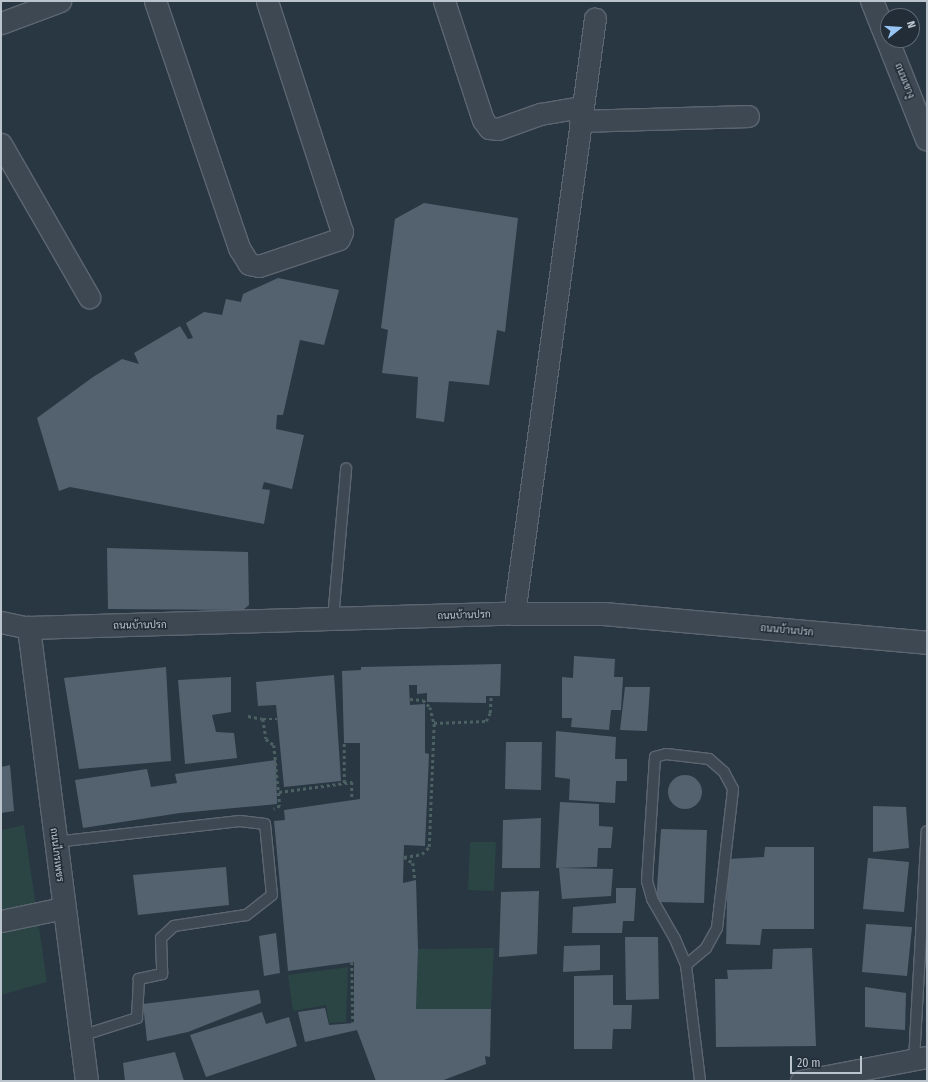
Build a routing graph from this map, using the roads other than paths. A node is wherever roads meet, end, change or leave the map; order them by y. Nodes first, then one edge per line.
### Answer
1 (60, 1) edge
2 (155, 1) edge
3 (267, 1) edge
4 (444, 1) edge
5 (872, 1) edge
6 (595, 18) dead end
7 (1, 23) edge
8 (581, 114) junction
9 (748, 116) dead end
10 (927, 139) edge
11 (1, 144) edge
12 (89, 297) dead end
13 (346, 469) dead end
14 (514, 614) junction
15 (333, 620) junction
16 (1, 622) edge
17 (29, 628) junction
18 (927, 644) edge
19 (927, 831) edge
20 (54, 842) junction
21 (63, 908) junction
22 (1, 921) edge
23 (686, 964) junction
24 (81, 1036) junction
25 (921, 1058) edge
26 (87, 1081) edge
27 (700, 1081) edge
28 (801, 1081) edge

1 - 7 street
2 - 3 street
4 - 8 street
5 - 10 street, ถนนเขางู
6 - 8 street
8 - 9 street
8 - 14 street
11 - 12 street
13 - 15 lane
14 - 15 street, ถนนบ้านปรก
14 - 18 street, ถนนบ้านปรก
15 - 17 street, ถนนบ้านปรก
16 - 17 street, ถนนบ้านปรก
17 - 20 street, ถนนไกรเพชร
19 - 25 lane
20 - 21 street, ถนนไกรเพชร
20 - 24 lane
21 - 22 street
21 - 24 street, ถนนไกรเพชร
23 - 23 lane
23 - 27 lane
24 - 26 street, ถนนไกรเพชร
25 - 28 street

